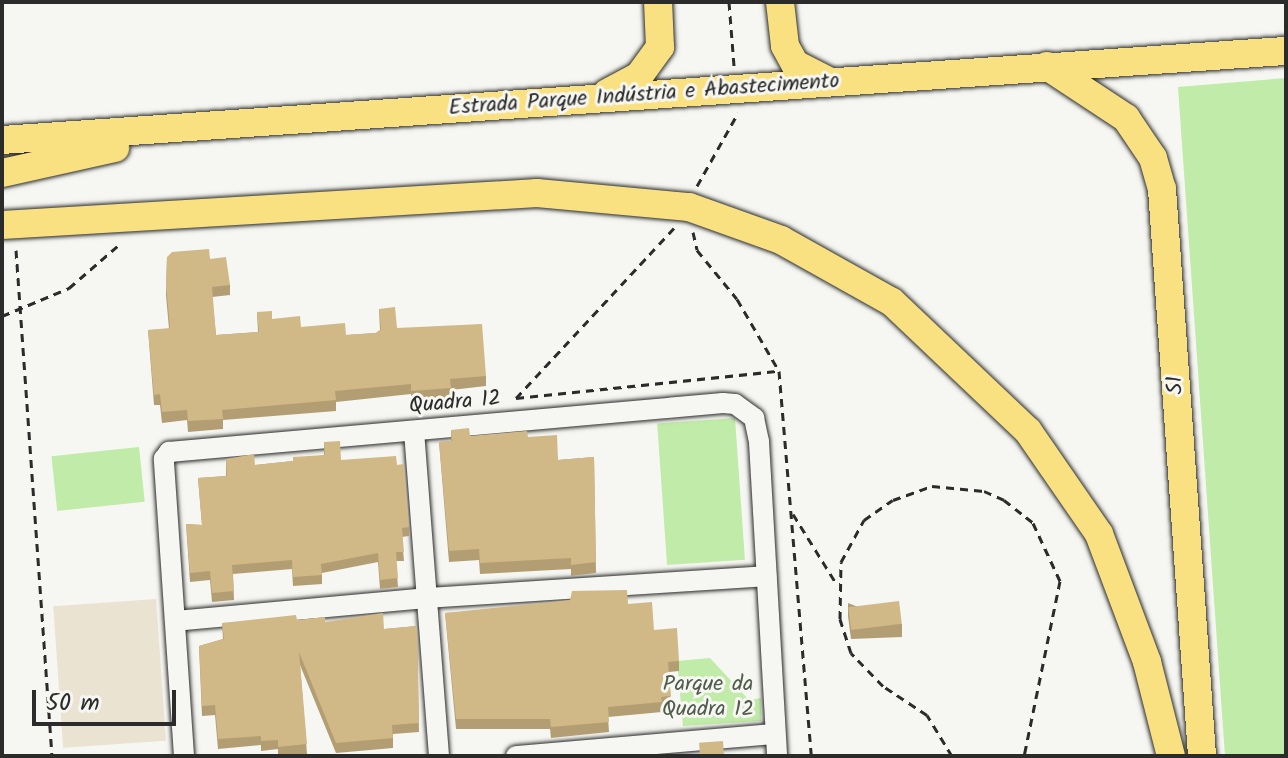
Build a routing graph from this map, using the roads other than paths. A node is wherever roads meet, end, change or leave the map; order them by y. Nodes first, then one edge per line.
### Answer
1 (658, 2) edge
2 (780, 2) edge
3 (1286, 51) edge
4 (1047, 66) junction
5 (829, 81) junction
6 (599, 97) junction
7 (214, 128) junction
8 (2, 140) edge
9 (2, 173) edge
10 (2, 225) edge
11 (414, 431) junction
12 (766, 576) junction
13 (427, 598) junction
14 (175, 621) junction
15 (775, 734) junction
16 (184, 756) edge
17 (439, 756) edge
18 (516, 756) edge
19 (777, 756) edge
20 (1171, 756) edge
21 (1202, 756) edge

1 - 6 highway
2 - 5 highway
3 - 4 highway, Estrada Parque Indústria e Abastecimento
4 - 5 highway, Estrada Parque Indústria e Abastecimento
4 - 21 highway, S1
5 - 6 highway, Estrada Parque Indústria e Abastecimento
6 - 7 highway, Estrada Parque Indústria e Abastecimento
7 - 8 highway, Estrada Parque Indústria e Abastecimento
7 - 9 highway
10 - 20 highway
11 - 12 street, Quadra 12
11 - 13 street
11 - 14 street, Quadra 12
12 - 13 street
12 - 15 street, Quadra 12
13 - 14 street
13 - 17 street
14 - 16 street, Quadra 12
15 - 18 street
15 - 19 street, Quadra 12

